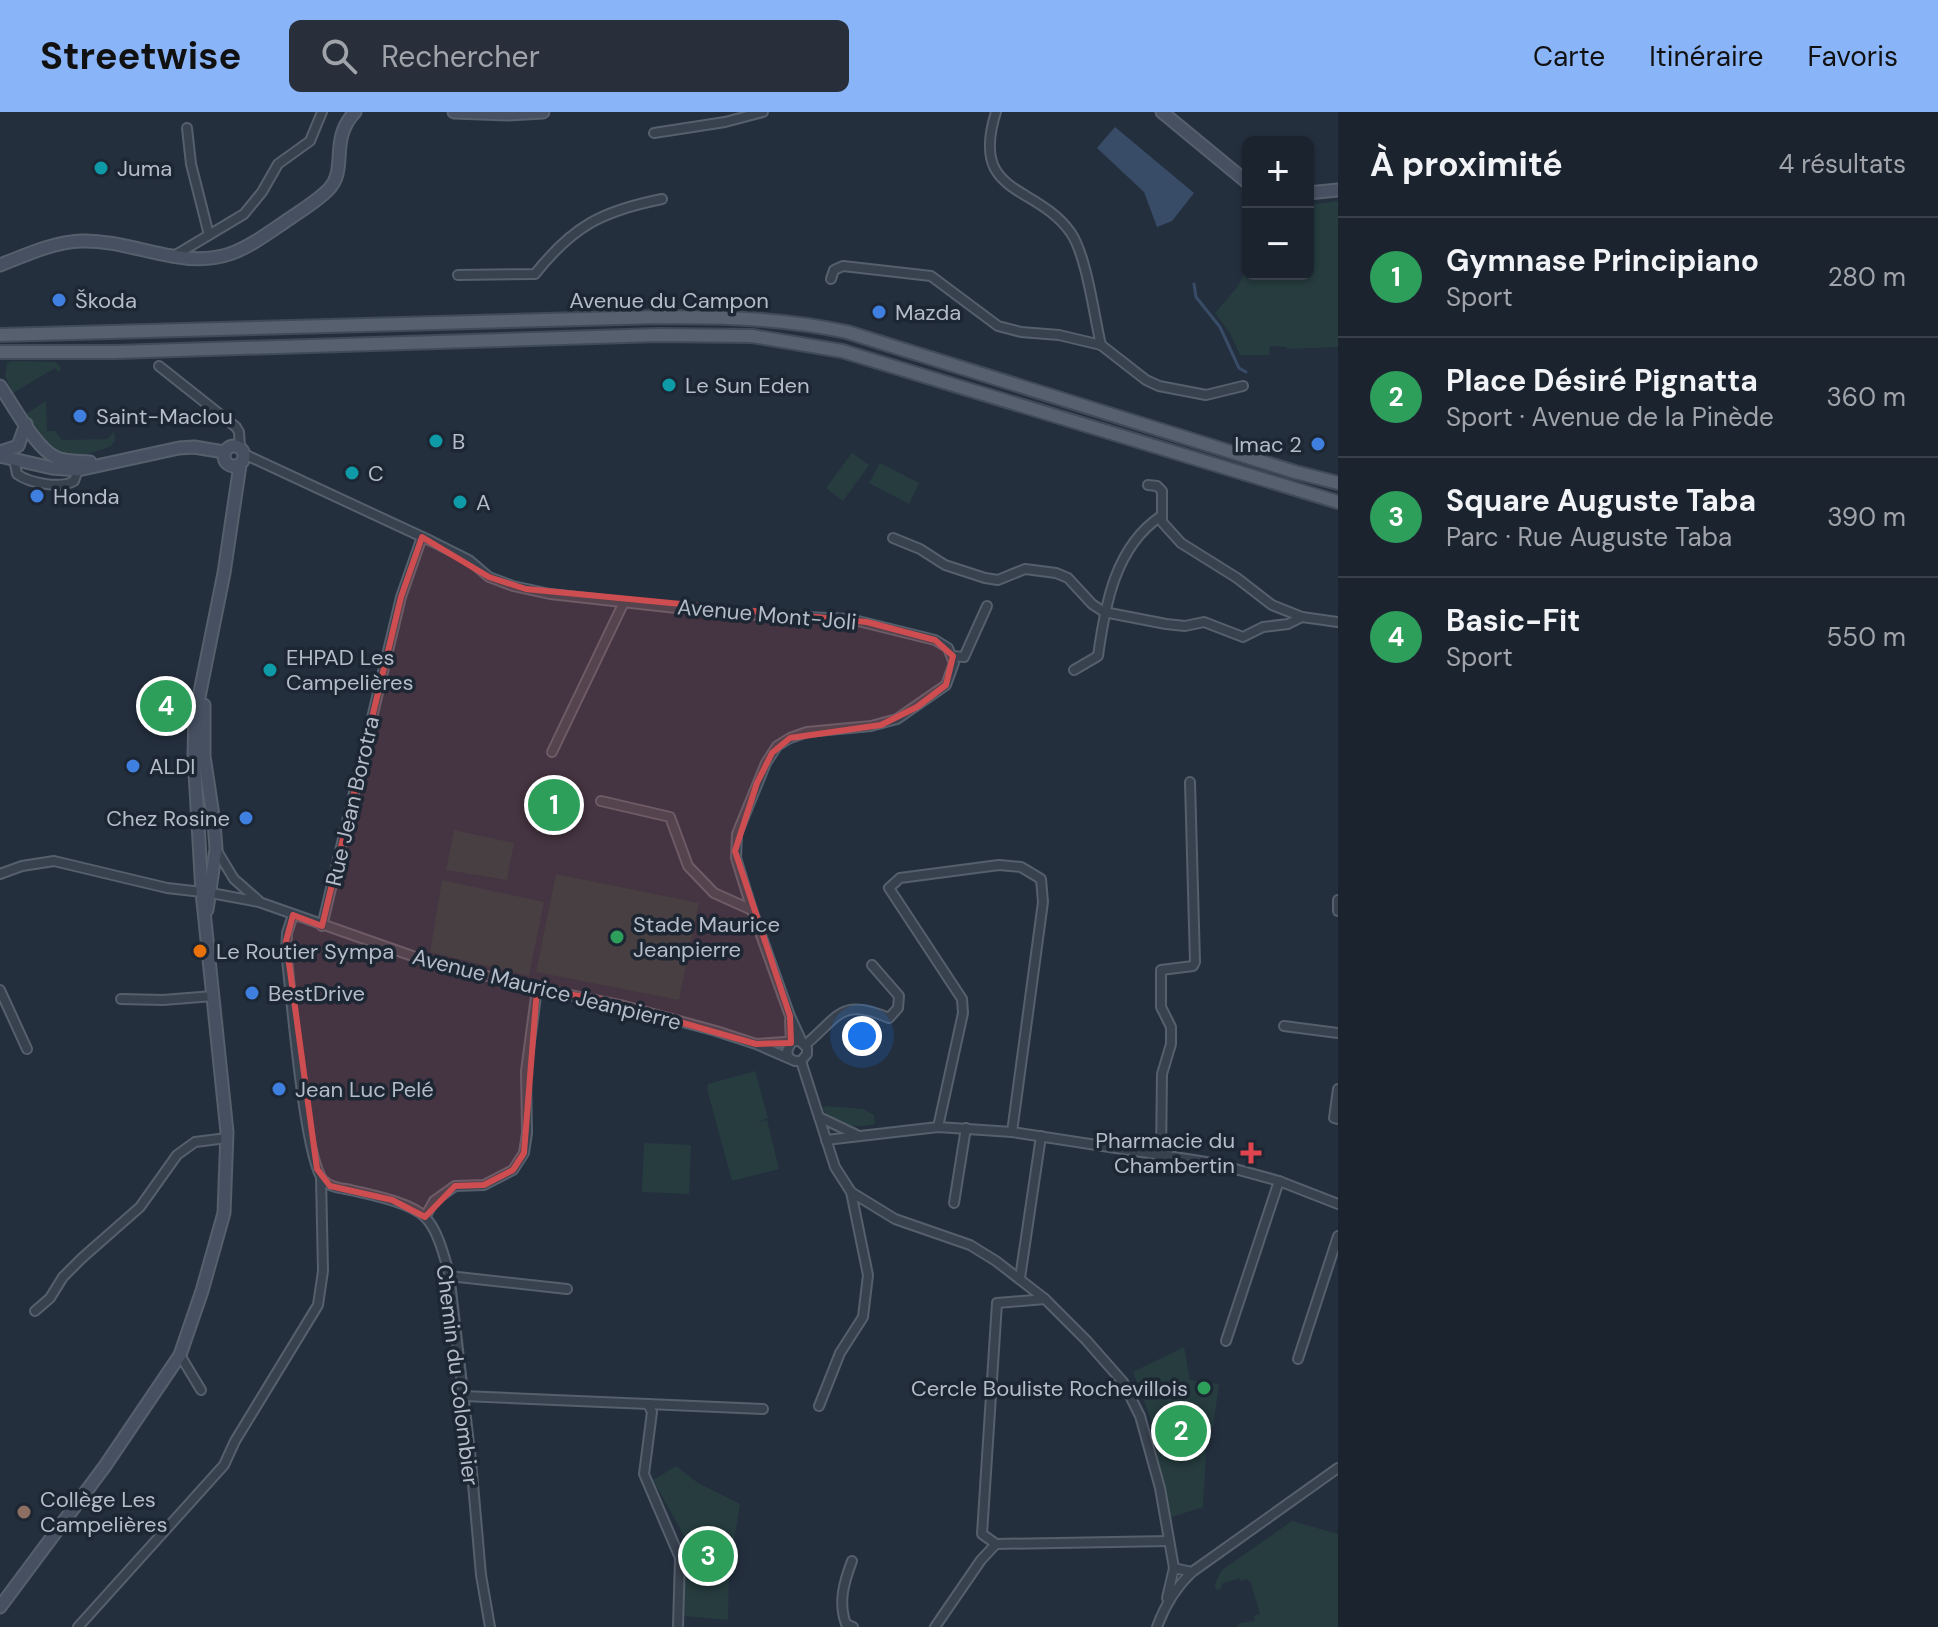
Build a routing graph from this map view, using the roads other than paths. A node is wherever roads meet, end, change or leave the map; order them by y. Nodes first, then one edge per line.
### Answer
1 (322, 112) edge
2 (355, 112) edge
3 (454, 112) edge
4 (543, 112) edge
5 (763, 112) edge
6 (996, 112) edge
7 (1162, 112) edge
8 (187, 128) dead end
9 (654, 133) dead end
10 (1242, 178) edge
11 (1338, 190) edge
12 (1314, 192) edge
13 (662, 199) dead end
14 (209, 235) junction
15 (174, 256) junction
16 (0, 265) edge
17 (458, 275) dead end
18 (831, 279) dead end
19 (0, 335) edge
20 (1101, 345) junction
21 (4, 352) edge
22 (0, 365) edge
23 (159, 366) dead end
24 (0, 385) edge
25 (1243, 386) dead end
26 (26, 424) junction
27 (224, 452) junction
28 (0, 454) edge
29 (241, 456) junction
30 (103, 463) junction
31 (1338, 483) edge
32 (1148, 485) dead end
33 (1338, 502) edge
34 (1161, 516) junction
35 (422, 537) junction
36 (893, 538) dead end
37 (624, 602) junction
38 (987, 606) dead end
39 (1104, 612) junction
40 (1302, 617) junction
41 (1338, 622) edge
42 (953, 656) junction
43 (1074, 670) dead end
44 (205, 677) junction
45 (552, 752) dead end
46 (1190, 782) dead end
47 (601, 801) dead end
48 (216, 849) junction
49 (0, 874) edge
50 (206, 892) junction
51 (1338, 900) edge
52 (259, 902) junction
53 (752, 910) junction
54 (1338, 911) edge
55 (293, 915) junction
56 (322, 926) junction
57 (872, 965) dead end
58 (537, 989) junction
59 (0, 990) edge
60 (213, 996) junction
61 (121, 999) dead end
62 (790, 1016) junction
63 (1284, 1026) dead end
64 (1338, 1033) edge
65 (791, 1043) junction
66 (756, 1044) junction
67 (804, 1044) junction
68 (27, 1049) dead end
69 (789, 1058) junction
70 (801, 1061) junction
71 (1338, 1089) edge
72 (819, 1117) junction
73 (1338, 1119) edge
74 (938, 1127) junction
75 (966, 1128) junction
76 (1012, 1132) junction
77 (860, 1136) junction
78 (1041, 1136) junction
79 (227, 1138) junction
80 (826, 1140) junction
81 (1161, 1156) junction
82 (321, 1178) junction
83 (1279, 1181) junction
84 (851, 1192) junction
85 (954, 1203) dead end
86 (1338, 1204) edge
87 (425, 1217) junction
88 (1338, 1236) edge
89 (449, 1276) junction
90 (1020, 1278) junction
91 (567, 1289) dead end
92 (1045, 1299) junction
93 (35, 1311) dead end
94 (1226, 1341) dead end
95 (180, 1355) junction
96 (1298, 1359) dead end
97 (201, 1390) dead end
98 (464, 1396) junction
99 (648, 1404) junction
100 (819, 1406) dead end
101 (763, 1409) dead end
102 (1338, 1468) edge
103 (1169, 1541) junction
104 (996, 1544) junction
105 (852, 1561) dead end
106 (1174, 1568) junction
107 (1192, 1572) junction
108 (0, 1607) edge
109 (1165, 1607) junction
110 (78, 1627) edge
111 (490, 1627) edge
112 (678, 1627) edge
113 (853, 1627) edge
114 (935, 1627) edge
115 (1157, 1627) edge

1 - 14 street
2 - 15 main road
3 - 4 main road
5 - 9 street
6 - 20 street
7 - 10 main road
8 - 14 street
11 - 12 main road
13 - 17 street
14 - 15 street
15 - 16 main road
18 - 20 street
19 - 31 main road, Avenue du Campon
20 - 25 street
21 - 22 main road
21 - 33 main road, Avenue du Campon
23 - 29 street
24 - 26 main road
26 - 28 main road
26 - 30 main road
27 - 29 main road
27 - 29 main road
27 - 30 main road
28 - 30 main road
29 - 35 street, Avenue Mont-Joli
29 - 44 main road
32 - 34 street
34 - 39 street
34 - 40 street
35 - 37 street, Avenue Mont-Joli
35 - 56 street, Rue Jean Borotra
36 - 39 street
37 - 42 street, Avenue Mont-Joli
37 - 45 street
38 - 42 street
39 - 40 street
39 - 43 street
40 - 41 street
42 - 53 street
44 - 48 main road
44 - 50 main road
46 - 81 street
47 - 53 street
48 - 50 main road
48 - 52 street
49 - 50 street, Avenue Maurice Jeanpierre
50 - 52 street, Avenue Maurice Jeanpierre
50 - 60 main road
51 - 54 street
52 - 55 street, Avenue Maurice Jeanpierre
53 - 62 street
55 - 56 street, Avenue Maurice Jeanpierre
55 - 82 street
56 - 58 street, Avenue Maurice Jeanpierre
57 - 67 street
58 - 66 street, Avenue Maurice Jeanpierre
58 - 87 street
59 - 68 street
60 - 61 street
60 - 79 main road
62 - 65 street
62 - 67 street
63 - 64 street
65 - 66 street, Avenue Maurice Jeanpierre
65 - 67 street
65 - 69 street
66 - 69 street, Avenue Maurice Jeanpierre
67 - 70 street
69 - 70 street
70 - 72 street
71 - 73 street
72 - 77 street
72 - 80 street
74 - 75 street
74 - 76 street
74 - 77 street
75 - 76 street
75 - 85 street
76 - 78 street
77 - 80 street
78 - 81 street
78 - 90 street
79 - 93 street
79 - 95 main road
80 - 84 street
81 - 83 street
82 - 87 street
82 - 110 street
83 - 86 street
83 - 94 street
84 - 90 street
84 - 100 street
87 - 89 street, Chemin du Colombier
88 - 96 street
89 - 91 street
89 - 98 street, Chemin du Colombier
90 - 92 street
92 - 103 street
92 - 104 street
95 - 97 street
95 - 108 main road
98 - 99 street
98 - 111 street, Chemin du Colombier
99 - 101 street
99 - 112 street
102 - 107 street
103 - 104 street
103 - 106 street
104 - 114 street
105 - 113 street
106 - 107 street
106 - 109 street
107 - 109 street
109 - 115 street

